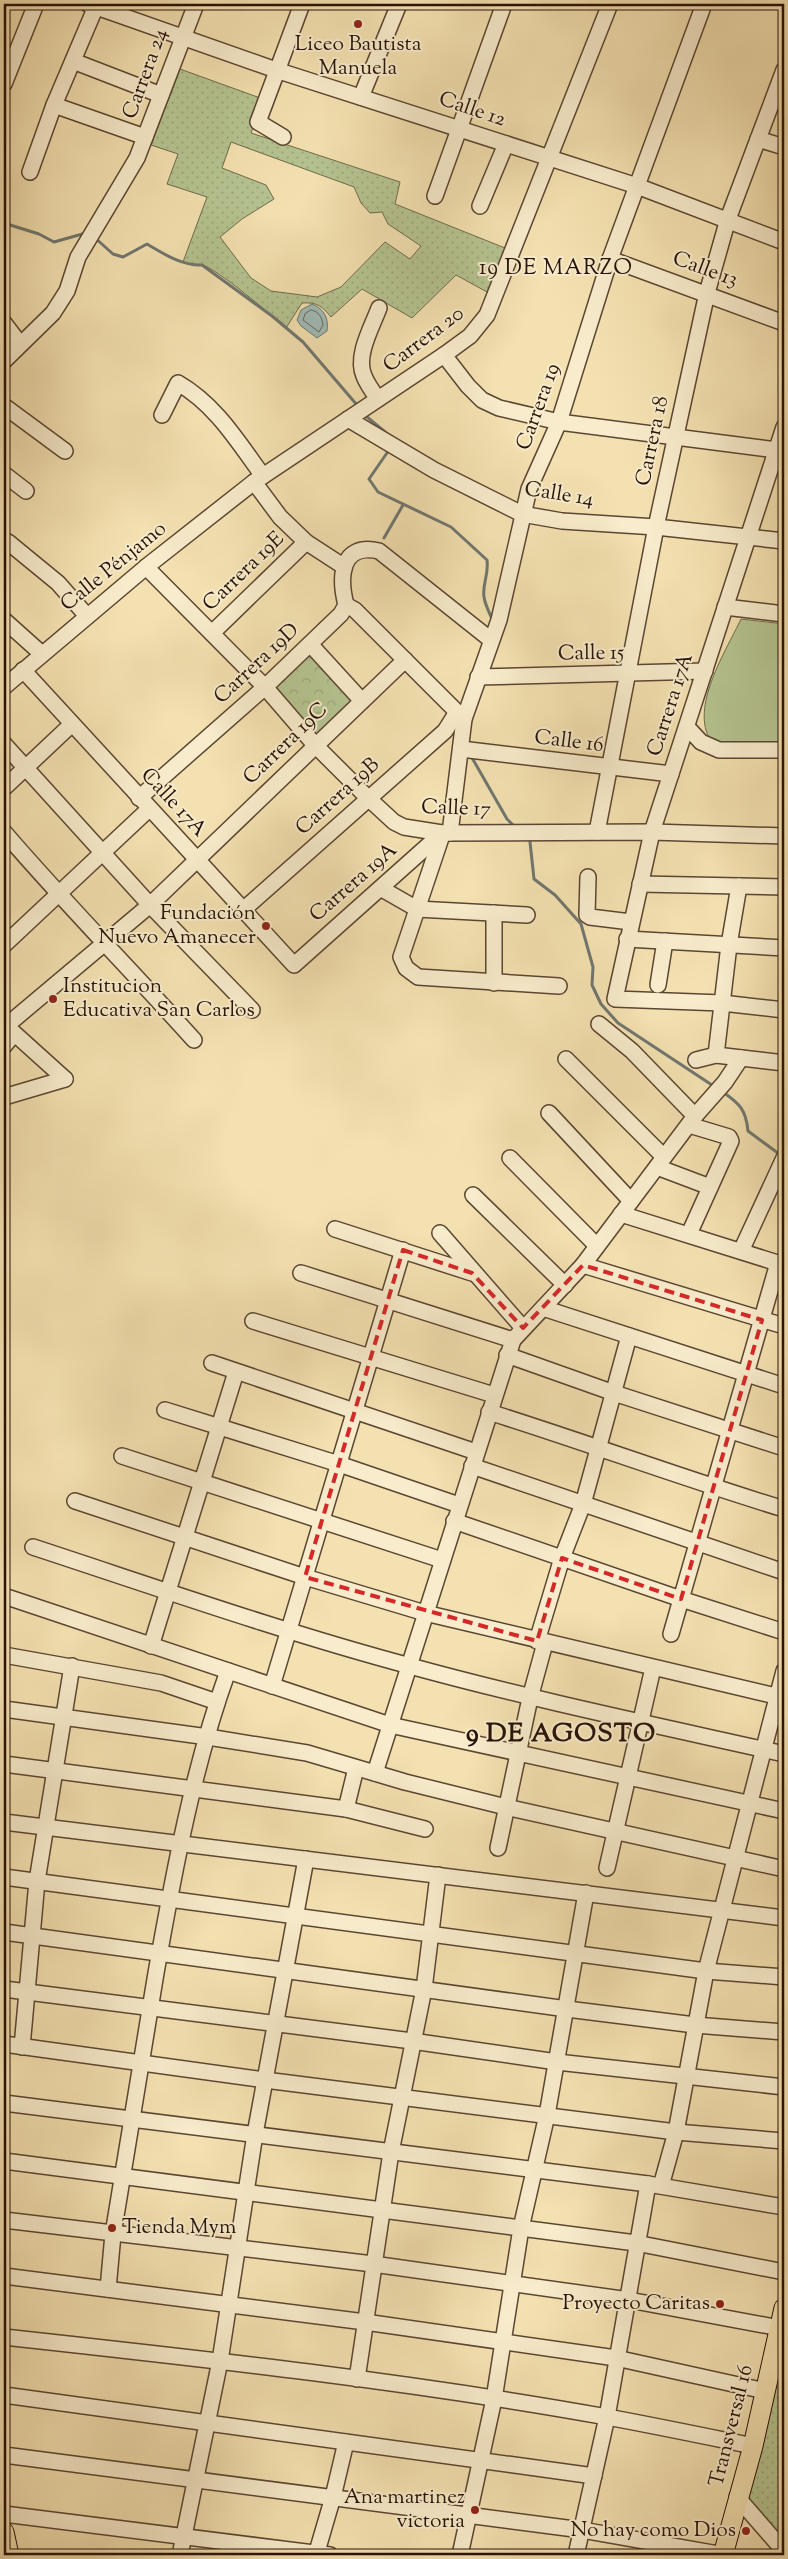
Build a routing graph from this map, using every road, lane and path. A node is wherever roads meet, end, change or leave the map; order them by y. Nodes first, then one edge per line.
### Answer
1 (36, 4) edge
2 (196, 4) edge
3 (302, 4) edge
4 (399, 4) edge
5 (504, 4) edge
6 (610, 4) edge
7 (704, 4) edge
8 (94, 5) edge
9 (182, 37) junction
10 (73, 61) junction
11 (276, 70) junction
12 (784, 70) edge
13 (4, 84) edge
14 (161, 95) junction
15 (361, 97) junction
16 (54, 105) junction
17 (458, 128) junction
18 (283, 137) dead end
19 (145, 138) junction
20 (758, 139) junction
21 (506, 144) junction
22 (784, 146) edge
23 (548, 156) junction
24 (30, 172) dead end
25 (637, 186) junction
26 (435, 196) dead end
27 (480, 206) dead end
28 (728, 219) junction
29 (784, 242) edge
30 (610, 259) junction
31 (707, 293) junction
32 (379, 308) dead end
33 (4, 322) edge
34 (784, 323) edge
35 (20, 344) junction
36 (444, 355) junction
37 (4, 361) edge
38 (378, 399) junction
39 (4, 406) edge
40 (162, 415) dead end
41 (348, 420) junction
42 (560, 422) junction
43 (784, 428) edge
44 (676, 437) junction
45 (65, 451) dead end
46 (781, 451) edge
47 (4, 474) edge
48 (259, 479) junction
49 (26, 491) dead end
50 (522, 514) junction
51 (656, 527) junction
52 (747, 537) junction
53 (784, 541) edge
54 (8, 542) dead end
55 (306, 542) junction
56 (146, 566) junction
57 (343, 566) junction
58 (346, 605) junction
59 (725, 607) junction
60 (784, 614) edge
61 (87, 616) junction
62 (4, 620) edge
63 (212, 632) junction
64 (491, 640) junction
65 (310, 644) junction
66 (42, 654) junction
67 (405, 660) junction
68 (23, 670) junction
69 (705, 671) junction
70 (628, 674) junction
71 (478, 677) junction
72 (4, 687) edge
73 (265, 687) junction
74 (362, 701) junction
75 (460, 716) junction
76 (72, 724) junction
77 (686, 727) junction
78 (4, 744) edge
79 (316, 745) junction
80 (461, 749) junction
81 (784, 750) edge
82 (25, 768) junction
83 (610, 768) junction
84 (671, 774) junction
85 (4, 788) edge
86 (368, 798) junction
87 (144, 804) junction
88 (4, 832) edge
89 (597, 832) junction
90 (652, 832) junction
91 (446, 833) junction
92 (784, 836) edge
93 (103, 853) junction
94 (197, 860) junction
95 (588, 877) dead end
96 (640, 884) junction
97 (739, 886) junction
98 (382, 888) junction
99 (784, 888) edge
100 (58, 895) junction
101 (150, 905) junction
102 (417, 909) junction
103 (243, 910) junction
104 (494, 913) junction
105 (527, 915) dead end
106 (631, 922) junction
107 (627, 939) junction
108 (665, 941) junction
109 (106, 943) junction
110 (4, 945) edge
111 (729, 945) junction
112 (784, 948) edge
113 (294, 965) joint
114 (494, 983) junction
115 (658, 985) dead end
116 (558, 986) dead end
117 (722, 1003) junction
118 (252, 1010) dead end
119 (784, 1010) edge
120 (598, 1024) dead end
121 (8, 1028) edge
122 (194, 1040) dead end
123 (4, 1046) edge
124 (716, 1055) junction
125 (741, 1058) junction
126 (566, 1059) dead end
127 (696, 1060) dead end
128 (784, 1064) edge
129 (4, 1097) edge
130 (548, 1113) dead end
131 (692, 1120) junction
132 (510, 1158) dead end
133 (660, 1162) junction
134 (782, 1162) edge
135 (710, 1187) junction
136 (473, 1195) dead end
137 (631, 1201) junction
138 (621, 1214) junction
139 (335, 1229) dead end
140 (440, 1233) dead end
141 (689, 1234) junction
142 (597, 1246) junction
143 (403, 1250) junction
144 (741, 1251) junction
145 (583, 1264) junction
146 (781, 1264) edge
147 (301, 1272) dead end
148 (472, 1273) junction
149 (565, 1285) junction
150 (388, 1300) junction
151 (542, 1308) junction
152 (253, 1320) dead end
153 (762, 1320) junction
154 (784, 1326) edge
155 (523, 1328) junction
156 (629, 1336) junction
157 (510, 1347) junction
158 (372, 1357) junction
159 (212, 1363) dead end
160 (236, 1372) junction
161 (746, 1374) junction
162 (784, 1386) edge
163 (614, 1393) junction
164 (494, 1395) junction
165 (165, 1410) dead end
166 (355, 1411) junction
167 (489, 1412) junction
168 (219, 1427) junction
169 (730, 1430) junction
170 (598, 1446) junction
171 (784, 1448) edge
172 (122, 1456) dead end
173 (474, 1459) junction
174 (339, 1464) junction
175 (202, 1482) junction
176 (714, 1487) junction
177 (75, 1501) dead end
178 (583, 1504) junction
179 (459, 1505) junction
180 (784, 1509) edge
181 (322, 1521) junction
182 (454, 1521) junction
183 (185, 1538) junction
184 (698, 1543) junction
185 (33, 1547) dead end
186 (562, 1558) junction
187 (442, 1560) junction
188 (784, 1572) edge
189 (305, 1577) junction
190 (168, 1591) junction
191 (4, 1596) edge
192 (682, 1599) junction
193 (425, 1613) junction
194 (289, 1631) junction
195 (784, 1632) edge
196 (671, 1634) dead end
197 (541, 1642) junction
198 (151, 1646) junction
199 (4, 1655) edge
200 (72, 1666) junction
201 (409, 1666) junction
202 (653, 1668) junction
203 (228, 1671) junction
204 (784, 1671) edge
205 (272, 1686) junction
206 (530, 1698) junction
207 (781, 1698) edge
208 (217, 1702) junction
209 (4, 1709) edge
210 (63, 1718) junction
211 (641, 1722) junction
212 (390, 1726) junction
213 (208, 1737) junction
214 (763, 1750) junction
215 (518, 1753) junction
216 (784, 1754) edge
217 (4, 1764) edge
218 (356, 1768) junction
219 (54, 1771) junction
220 (375, 1773) junction
221 (628, 1776) junction
222 (192, 1790) junction
223 (748, 1804) junction
224 (506, 1806) junction
225 (346, 1809) junction
226 (784, 1812) edge
227 (4, 1822) edge
228 (45, 1827) junction
229 (425, 1828) dead end
230 (615, 1831) junction
231 (181, 1844) junction
232 (498, 1848) dead end
233 (306, 1859) junction
234 (734, 1859) junction
235 (606, 1868) dead end
236 (784, 1869) edge
237 (438, 1875) junction
238 (4, 1877) edge
239 (37, 1881) junction
240 (586, 1893) junction
241 (169, 1899) junction
242 (720, 1910) junction
243 (296, 1918) junction
244 (784, 1918) edge
245 (4, 1932) edge
246 (433, 1934) junction
247 (31, 1935) junction
248 (160, 1953) junction
249 (576, 1954) junction
250 (285, 1971) junction
251 (706, 1971) junction
252 (784, 1977) edge
253 (4, 1989) edge
254 (424, 1989) junction
255 (28, 1991) junction
256 (150, 2008) junction
257 (566, 2009) junction
258 (276, 2024) junction
259 (695, 2025) junction
260 (784, 2032) edge
261 (412, 2041) junction
262 (4, 2044) edge
263 (22, 2047) junction
264 (557, 2062) junction
265 (141, 2063) junction
266 (686, 2077) junction
267 (265, 2080) junction
268 (784, 2087) edge
269 (401, 2096) junction
270 (4, 2102) edge
271 (547, 2115) junction
272 (132, 2118) junction
273 (676, 2132) junction
274 (255, 2134) junction
275 (784, 2141) edge
276 (391, 2152) junction
277 (4, 2161) edge
278 (533, 2171) junction
279 (122, 2176) junction
280 (654, 2185) junction
281 (246, 2191) junction
282 (784, 2207) edge
283 (382, 2210) junction
284 (4, 2220) edge
285 (521, 2228) junction
286 (113, 2234) junction
287 (636, 2243) junction
288 (238, 2249) junction
289 (373, 2264) junction
290 (784, 2272) edge
291 (4, 2276) edge
292 (511, 2285) junction
293 (108, 2289) junction
294 (629, 2300) junction
295 (229, 2306) junction
296 (784, 2308) edge
297 (365, 2322) junction
298 (780, 2328) junction
299 (4, 2337) edge
300 (504, 2342) junction
301 (616, 2358) junction
302 (220, 2361) junction
303 (358, 2379) junction
304 (765, 2392) junction
305 (4, 2395) edge
306 (494, 2399) junction
307 (607, 2417) junction
308 (207, 2423) junction
309 (346, 2442) junction
310 (752, 2446) junction
311 (4, 2455) edge
312 (482, 2459) junction
313 (594, 2476) junction
314 (196, 2480) junction
315 (334, 2497) junction
316 (737, 2497) junction
317 (4, 2514) edge
318 (469, 2515) junction
319 (582, 2530) junction
320 (4, 2532) edge
321 (184, 2537) junction
322 (784, 2551) edge
323 (9, 2555) edge
324 (180, 2555) edge
325 (321, 2555) edge
326 (460, 2555) edge
327 (576, 2555) edge
328 (723, 2555) edge

1 - 13 street
2 - 9 street, Carrera 24
3 - 11 street
4 - 15 street
5 - 17 street
6 - 23 street, Carrera 20
7 - 25 street, Carrera 19
8 - 9 street, Calle 12
8 - 10 street
9 - 11 street, Calle 12
9 - 14 street, Carrera 24
10 - 14 street
10 - 16 street
11 - 15 street, Calle 12
11 - 18 street
12 - 20 street, Carrera 18
14 - 19 street, Carrera 24
15 - 17 street, Calle 12
16 - 19 street
16 - 24 street
17 - 21 street, Calle 12
17 - 26 street
19 - 35 street, Carrera 24
20 - 22 street
20 - 28 street, Carrera 18
21 - 23 street, Calle 12
21 - 27 street
23 - 25 street, Calle 12
23 - 36 street, Carrera 20
25 - 28 street, Calle 12
25 - 30 street, Carrera 19
28 - 29 street, Calle 12
28 - 31 street, Carrera 18
30 - 31 street, Calle 13
30 - 42 street, Carrera 19
31 - 34 street, Calle 13
31 - 44 street, Carrera 18
32 - 38 street
33 - 35 street
35 - 37 street, Carrera 24
36 - 38 street, Carrera 20
36 - 42 street
38 - 41 street, Carrera 20
39 - 45 street
40 - 48 street
41 - 48 street, Carrera 20
41 - 50 street, Calle 14
42 - 44 street
42 - 50 street, Carrera 19
43 - 46 street, Carrera 17A
44 - 46 street
44 - 51 street, Carrera 18
46 - 52 street, Carrera 17A
47 - 49 street
48 - 55 street
48 - 56 street, Calle Pénjamo
50 - 51 street, Calle 14
50 - 64 street, Carrera 19
51 - 52 street, Calle 14
51 - 70 street, Carrera 18
52 - 53 street, Calle 14
52 - 59 street, Carrera 17A
54 - 61 street
55 - 57 street
55 - 63 street, Carrera 19E
56 - 61 street, Calle Pénjamo
56 - 63 street, Calle 17
57 - 58 street
57 - 64 street
58 - 65 street, Carrera 19D
58 - 67 street
59 - 60 street
59 - 69 street, Carrera 17A
61 - 66 street, Calle Pénjamo
62 - 66 street
63 - 73 street, Calle 17
64 - 71 street, Carrera 19
65 - 73 street, Carrera 19D
65 - 74 street
66 - 68 street, Calle Pénjamo
67 - 74 street, Carrera 19C
67 - 75 street
68 - 72 street, Calle Pénjamo
68 - 76 street, Calle 17A
69 - 70 street, Calle 15
69 - 77 street, Carrera 17A
70 - 71 street, Calle 15
70 - 83 street, Carrera 18
71 - 75 street, Carrera 19
73 - 79 street, Calle 17
73 - 87 street, Carrera 19D
74 - 79 street, Carrera 19C
75 - 80 street, Carrera 19
75 - 86 street, Carrera 19B
76 - 82 street
76 - 87 street, Calle 17A
77 - 81 street
77 - 84 street, Carrera 17A
78 - 82 street
79 - 86 street, Calle 17
79 - 94 street, Carrera 19C
80 - 83 street, Calle 16
80 - 91 street, Carrera 19
82 - 85 street
82 - 93 street
83 - 84 street, Calle 16
83 - 89 street, Carrera 18
84 - 90 street, Carrera 17A
86 - 91 street, Calle 17
86 - 103 street, Carrera 19B
87 - 93 street, Carrera 19D
87 - 94 street, Calle 17A
88 - 100 street
89 - 90 street, Calle 17
89 - 91 street, Calle 17
90 - 92 street, Calle 17
90 - 96 street, Carrera 17A
91 - 98 street, Carrera 19A
91 - 102 street, Carrera 19
93 - 100 street, Carrera 19D
93 - 101 street
94 - 101 street, Carrera 19C
94 - 103 street, Calle 17A
95 - 106 street
96 - 97 street
96 - 106 street, Carrera 17A
97 - 99 street
97 - 111 street
98 - 102 street
98 - 113 street, Carrera 19A
100 - 109 street
100 - 110 street, Carrera 19D
101 - 109 street, Carrera 19C
101 - 118 street
102 - 104 street
102 - 114 street, Carrera 19
103 - 113 street, Calle 17A
104 - 105 street
104 - 114 street
106 - 107 street, Carrera 17A
107 - 108 street
107 - 117 street, Carrera 17A
108 - 111 street
108 - 115 street
109 - 121 street, Carrera 19C
109 - 122 street
111 - 112 street
111 - 117 street
114 - 116 street
117 - 119 street
117 - 124 street
120 - 131 street
121 - 123 street
121 - 129 street
124 - 125 street
124 - 127 street
125 - 128 street
125 - 131 street
126 - 133 street
130 - 137 street
131 - 133 street
131 - 135 street
132 - 142 street
133 - 135 street
133 - 137 street
134 - 144 street
135 - 141 street
136 - 149 street
137 - 138 street
138 - 141 street
138 - 142 street
139 - 143 street
140 - 148 street
141 - 144 street
142 - 145 street
143 - 148 street
143 - 150 street
144 - 146 street
145 - 149 street
145 - 153 street
146 - 153 street
147 - 150 street
148 - 155 street
149 - 151 street
150 - 157 street
150 - 158 street
151 - 155 street
151 - 156 street
152 - 158 street
153 - 154 street
153 - 161 street
155 - 157 street
156 - 161 street
156 - 163 street
157 - 163 street
157 - 164 street
158 - 164 street
158 - 166 street
159 - 160 street
160 - 166 street
160 - 168 street
161 - 162 street
161 - 169 street
163 - 169 street
163 - 170 street
164 - 167 street
165 - 168 street
166 - 173 street
166 - 174 street
167 - 170 street
167 - 173 street
168 - 174 street
168 - 175 street
169 - 171 street
169 - 176 street
170 - 176 street
170 - 178 street
172 - 175 street
173 - 178 street
173 - 179 street
174 - 179 street
174 - 181 street
175 - 181 street
175 - 183 street
176 - 180 street
176 - 184 street
177 - 183 street
178 - 184 street
178 - 186 street
179 - 182 street
181 - 187 street
181 - 189 street
182 - 186 street
182 - 187 street
183 - 189 street
183 - 190 street
184 - 188 street
184 - 192 street
185 - 190 street
186 - 192 street
186 - 197 street
187 - 193 street
189 - 193 street
189 - 194 street
190 - 194 street
190 - 198 street
191 - 198 street
192 - 195 street
192 - 196 street
193 - 197 street
193 - 201 street
194 - 201 street
194 - 205 street
197 - 202 street
197 - 206 street
198 - 203 street
199 - 200 street
200 - 208 street
200 - 210 street
201 - 206 street
201 - 212 street
202 - 207 street
202 - 211 street
203 - 205 street
203 - 208 street
204 - 207 street
205 - 212 street
206 - 211 street
206 - 215 street
207 - 214 street
208 - 213 street
209 - 210 street
210 - 213 street
210 - 219 street
211 - 214 street
211 - 221 street
212 - 215 street
212 - 220 street
213 - 218 street
213 - 222 street
214 - 216 street
214 - 223 street
215 - 221 street
215 - 224 street
217 - 219 street
218 - 220 street
218 - 225 street
219 - 222 street
219 - 228 street
220 - 224 street
221 - 223 street
221 - 230 street
222 - 225 street
222 - 231 street
223 - 226 street
223 - 234 street
224 - 230 street
224 - 232 street
225 - 229 street
227 - 228 street
228 - 231 street
228 - 239 street
230 - 234 street
230 - 235 street
231 - 233 street
231 - 241 street
233 - 237 street
233 - 243 street
234 - 236 street
234 - 242 street
237 - 240 street
237 - 246 street
238 - 239 street
239 - 241 street
239 - 247 street
240 - 242 street
240 - 249 street
241 - 243 street
241 - 248 street
242 - 244 street
242 - 251 street
243 - 246 street
243 - 250 street
245 - 247 street
246 - 249 street
246 - 254 street
247 - 248 street
247 - 255 street
248 - 250 street
248 - 256 street
249 - 251 street
249 - 257 street
250 - 254 street
250 - 258 street
251 - 252 street
251 - 259 street
253 - 255 street
254 - 257 street
254 - 261 street
255 - 256 street
255 - 263 street
256 - 258 street
256 - 265 street
257 - 259 street
257 - 264 street
258 - 261 street
258 - 267 street
259 - 260 street
259 - 266 street
261 - 264 street
261 - 269 street
262 - 263 street
263 - 265 street
264 - 266 street
264 - 271 street
265 - 267 street
265 - 272 street
266 - 268 street
266 - 273 street
267 - 269 street
267 - 274 street
269 - 271 street
269 - 276 street
270 - 272 street
271 - 273 street
271 - 278 street
272 - 274 street
272 - 279 street
273 - 275 street
273 - 280 street
274 - 276 street
274 - 281 street
276 - 278 street
276 - 283 street
277 - 279 street
278 - 280 street
278 - 285 street
279 - 281 street
279 - 286 street
280 - 282 street
280 - 287 street
281 - 283 street
281 - 288 street
283 - 285 street
283 - 289 street
284 - 286 street
285 - 287 street
285 - 292 street
286 - 288 street
286 - 293 street
287 - 290 street
287 - 294 street
288 - 289 street
288 - 295 street
289 - 292 street
289 - 297 street
291 - 293 street
292 - 294 street
292 - 300 street
293 - 295 street
294 - 298 street
294 - 301 street
295 - 297 street
295 - 302 street
296 - 298 main road, Transversal 16
297 - 300 street
297 - 303 street
298 - 304 main road, Transversal 16
299 - 302 street
300 - 301 street
300 - 306 street
301 - 304 street
301 - 307 street
302 - 303 street
302 - 308 street
303 - 306 street
304 - 310 main road, Transversal 16
305 - 308 street
306 - 307 street
306 - 312 street
307 - 310 street
307 - 313 street
308 - 309 street
308 - 314 street
309 - 312 street
309 - 315 street
310 - 316 main road, Transversal 16
311 - 314 street
312 - 313 street
312 - 318 street
313 - 319 street
314 - 315 street
314 - 321 street
315 - 318 street
315 - 325 street
316 - 322 street
316 - 328 main road, Transversal 16
317 - 321 street
318 - 319 street
318 - 326 street
319 - 327 street
319 - 328 street
320 - 323 main road
321 - 324 street
321 - 325 street

